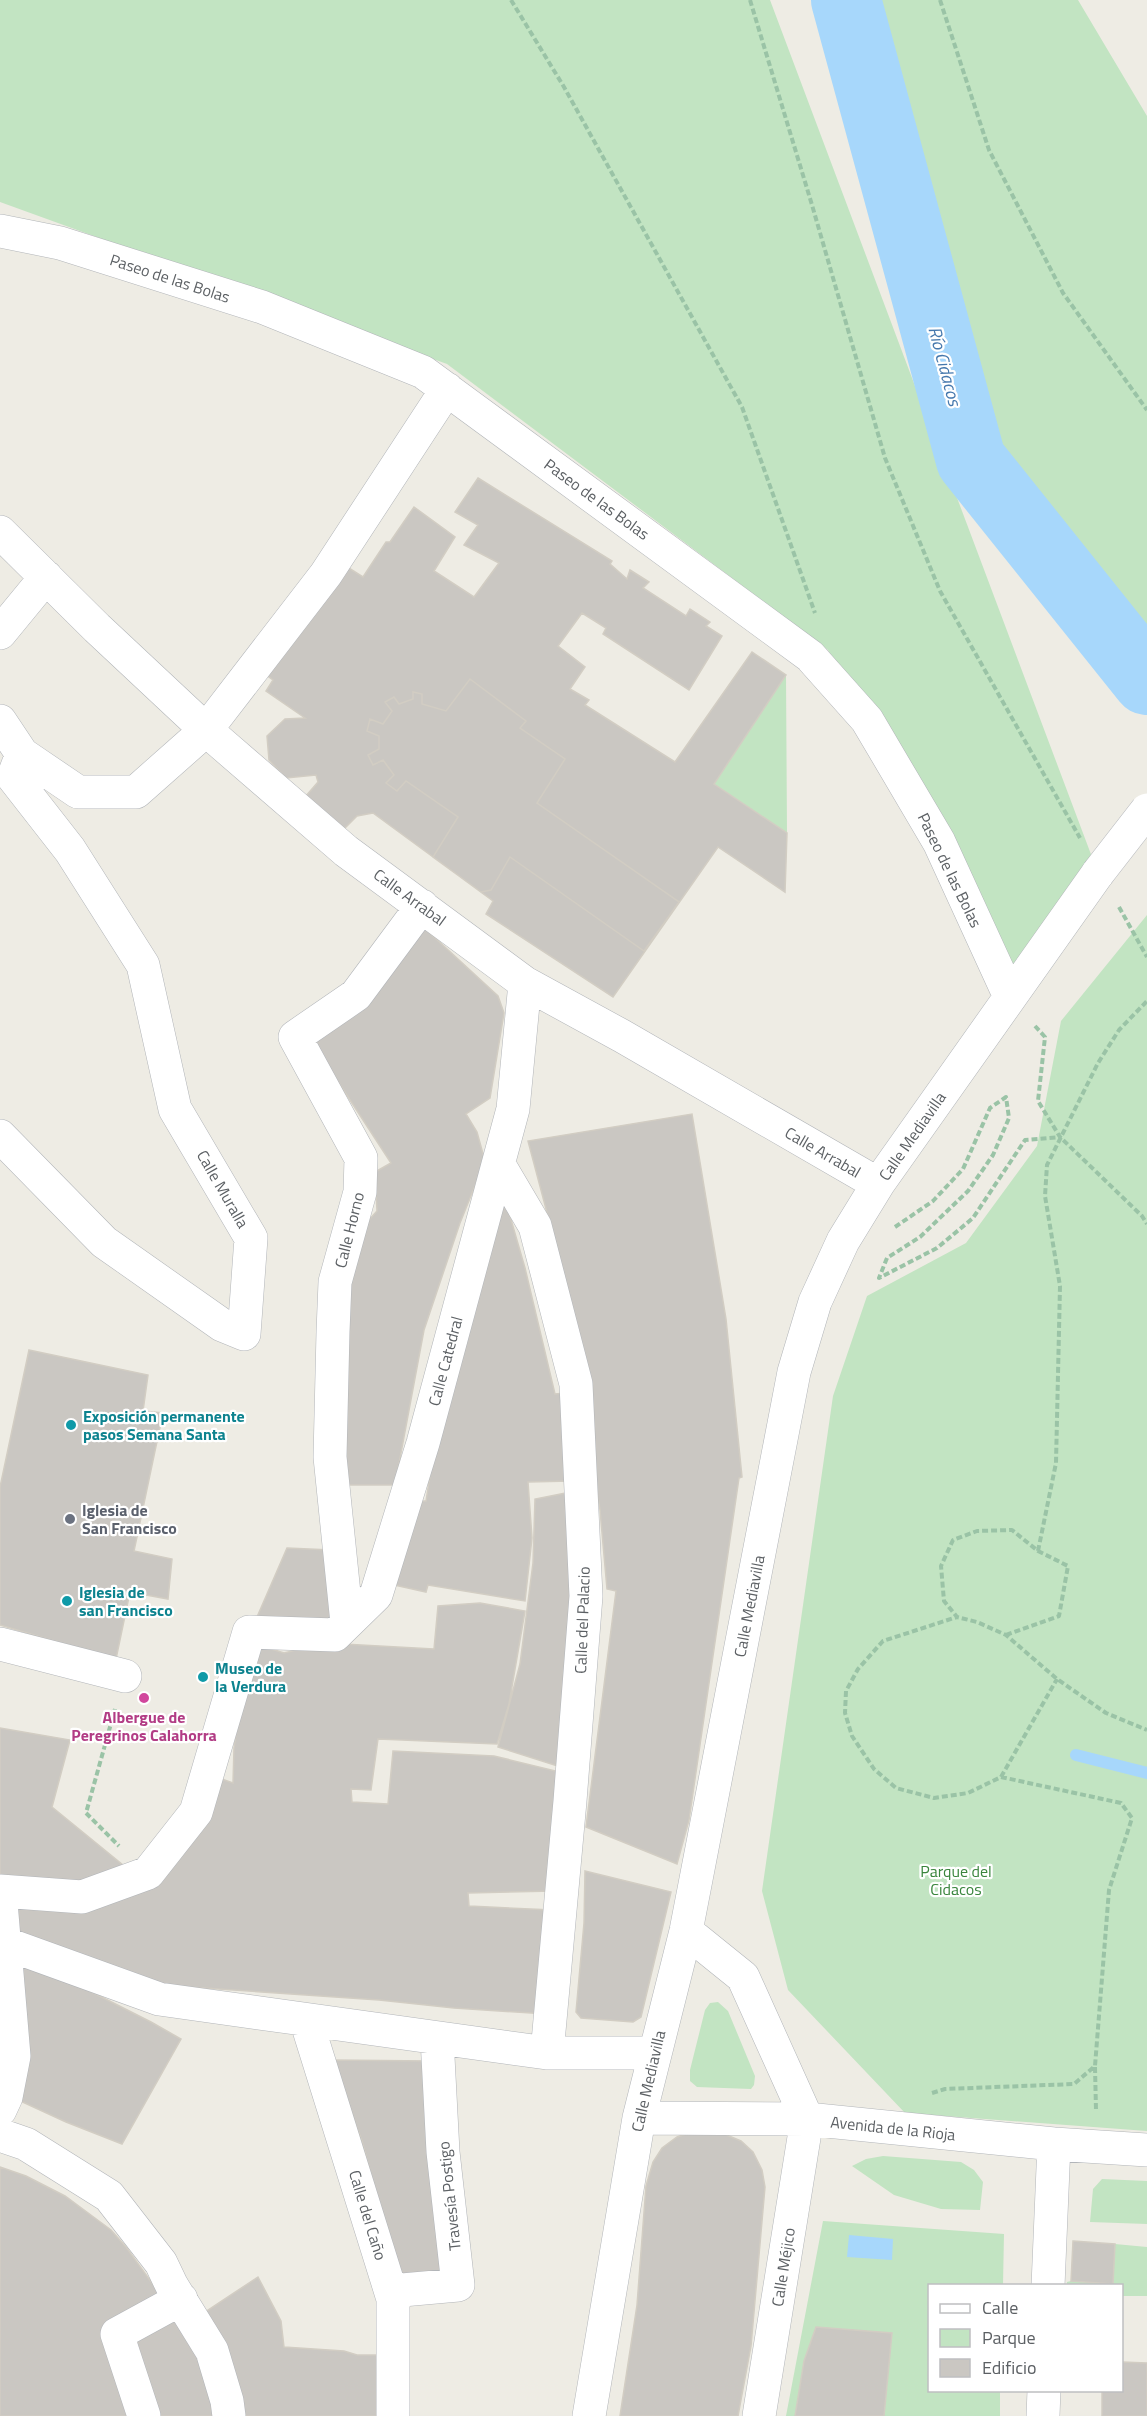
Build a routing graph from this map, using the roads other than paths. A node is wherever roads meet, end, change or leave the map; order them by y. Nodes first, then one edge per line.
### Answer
1 (0, 231) edge
2 (447, 389) junction
3 (0, 532) edge
4 (46, 577) junction
5 (0, 633) edge
6 (0, 722) edge
7 (206, 730) junction
8 (12, 772) edge
9 (1147, 810) edge
10 (422, 906) junction
11 (525, 983) junction
12 (1010, 997) junction
13 (0, 1136) edge
14 (499, 1165) junction
15 (878, 1184) junction
16 (347, 1623) junction
17 (0, 1644) edge
18 (124, 1676) road end
19 (0, 1891) edge
20 (686, 1931) junction
21 (4, 1943) junction
22 (306, 2020) junction
23 (437, 2038) junction
24 (547, 2053) junction
25 (653, 2053) junction
26 (0, 2109) edge
27 (639, 2118) junction
28 (807, 2119) junction
29 (0, 2135) edge
30 (1054, 2144) junction
31 (1147, 2150) edge
32 (1048, 2284) edge
33 (391, 2291) junction
34 (181, 2300) junction
35 (1044, 2392) edge
36 (144, 2416) edge
37 (229, 2416) edge
38 (393, 2416) edge
39 (589, 2416) edge
40 (759, 2416) edge
41 (1043, 2416) edge

1 - 2 street, Paseo de las Bolas
2 - 7 street
2 - 12 street, Paseo de las Bolas
3 - 4 street, Calle Arrabal
4 - 5 street
4 - 7 street, Calle Arrabal
6 - 8 street
7 - 8 street
7 - 10 street, Calle Arrabal
8 - 13 street, Calle Muralla
9 - 12 street, Calle Mediavilla, bridge
10 - 11 street, Calle Arrabal
10 - 16 street, Calle Horno
11 - 14 street, Calle Catedral
11 - 15 street, Calle Arrabal
12 - 15 street, Calle Mediavilla
14 - 16 street, Calle Catedral
14 - 24 street, Calle del Palacio
15 - 20 street, Calle Mediavilla
16 - 19 street, Calle Catedral
17 - 18 street
19 - 21 street
20 - 25 street, Calle Mediavilla
20 - 28 street
21 - 22 street
21 - 26 street
22 - 23 street
22 - 33 street, Calle del Caño
23 - 24 street
23 - 33 street, Travesía Postigo
24 - 25 street
25 - 27 street, Calle Mediavilla
27 - 28 street, Avenida de la Rioja
27 - 39 street, Calle Mediavilla
28 - 30 street, Avenida de la Rioja
28 - 40 street, Calle Méjico
29 - 34 street
30 - 31 street, Avenida de la Rioja
30 - 32 street
33 - 38 street, Calle del Caño
34 - 36 street
34 - 37 street
35 - 41 street

